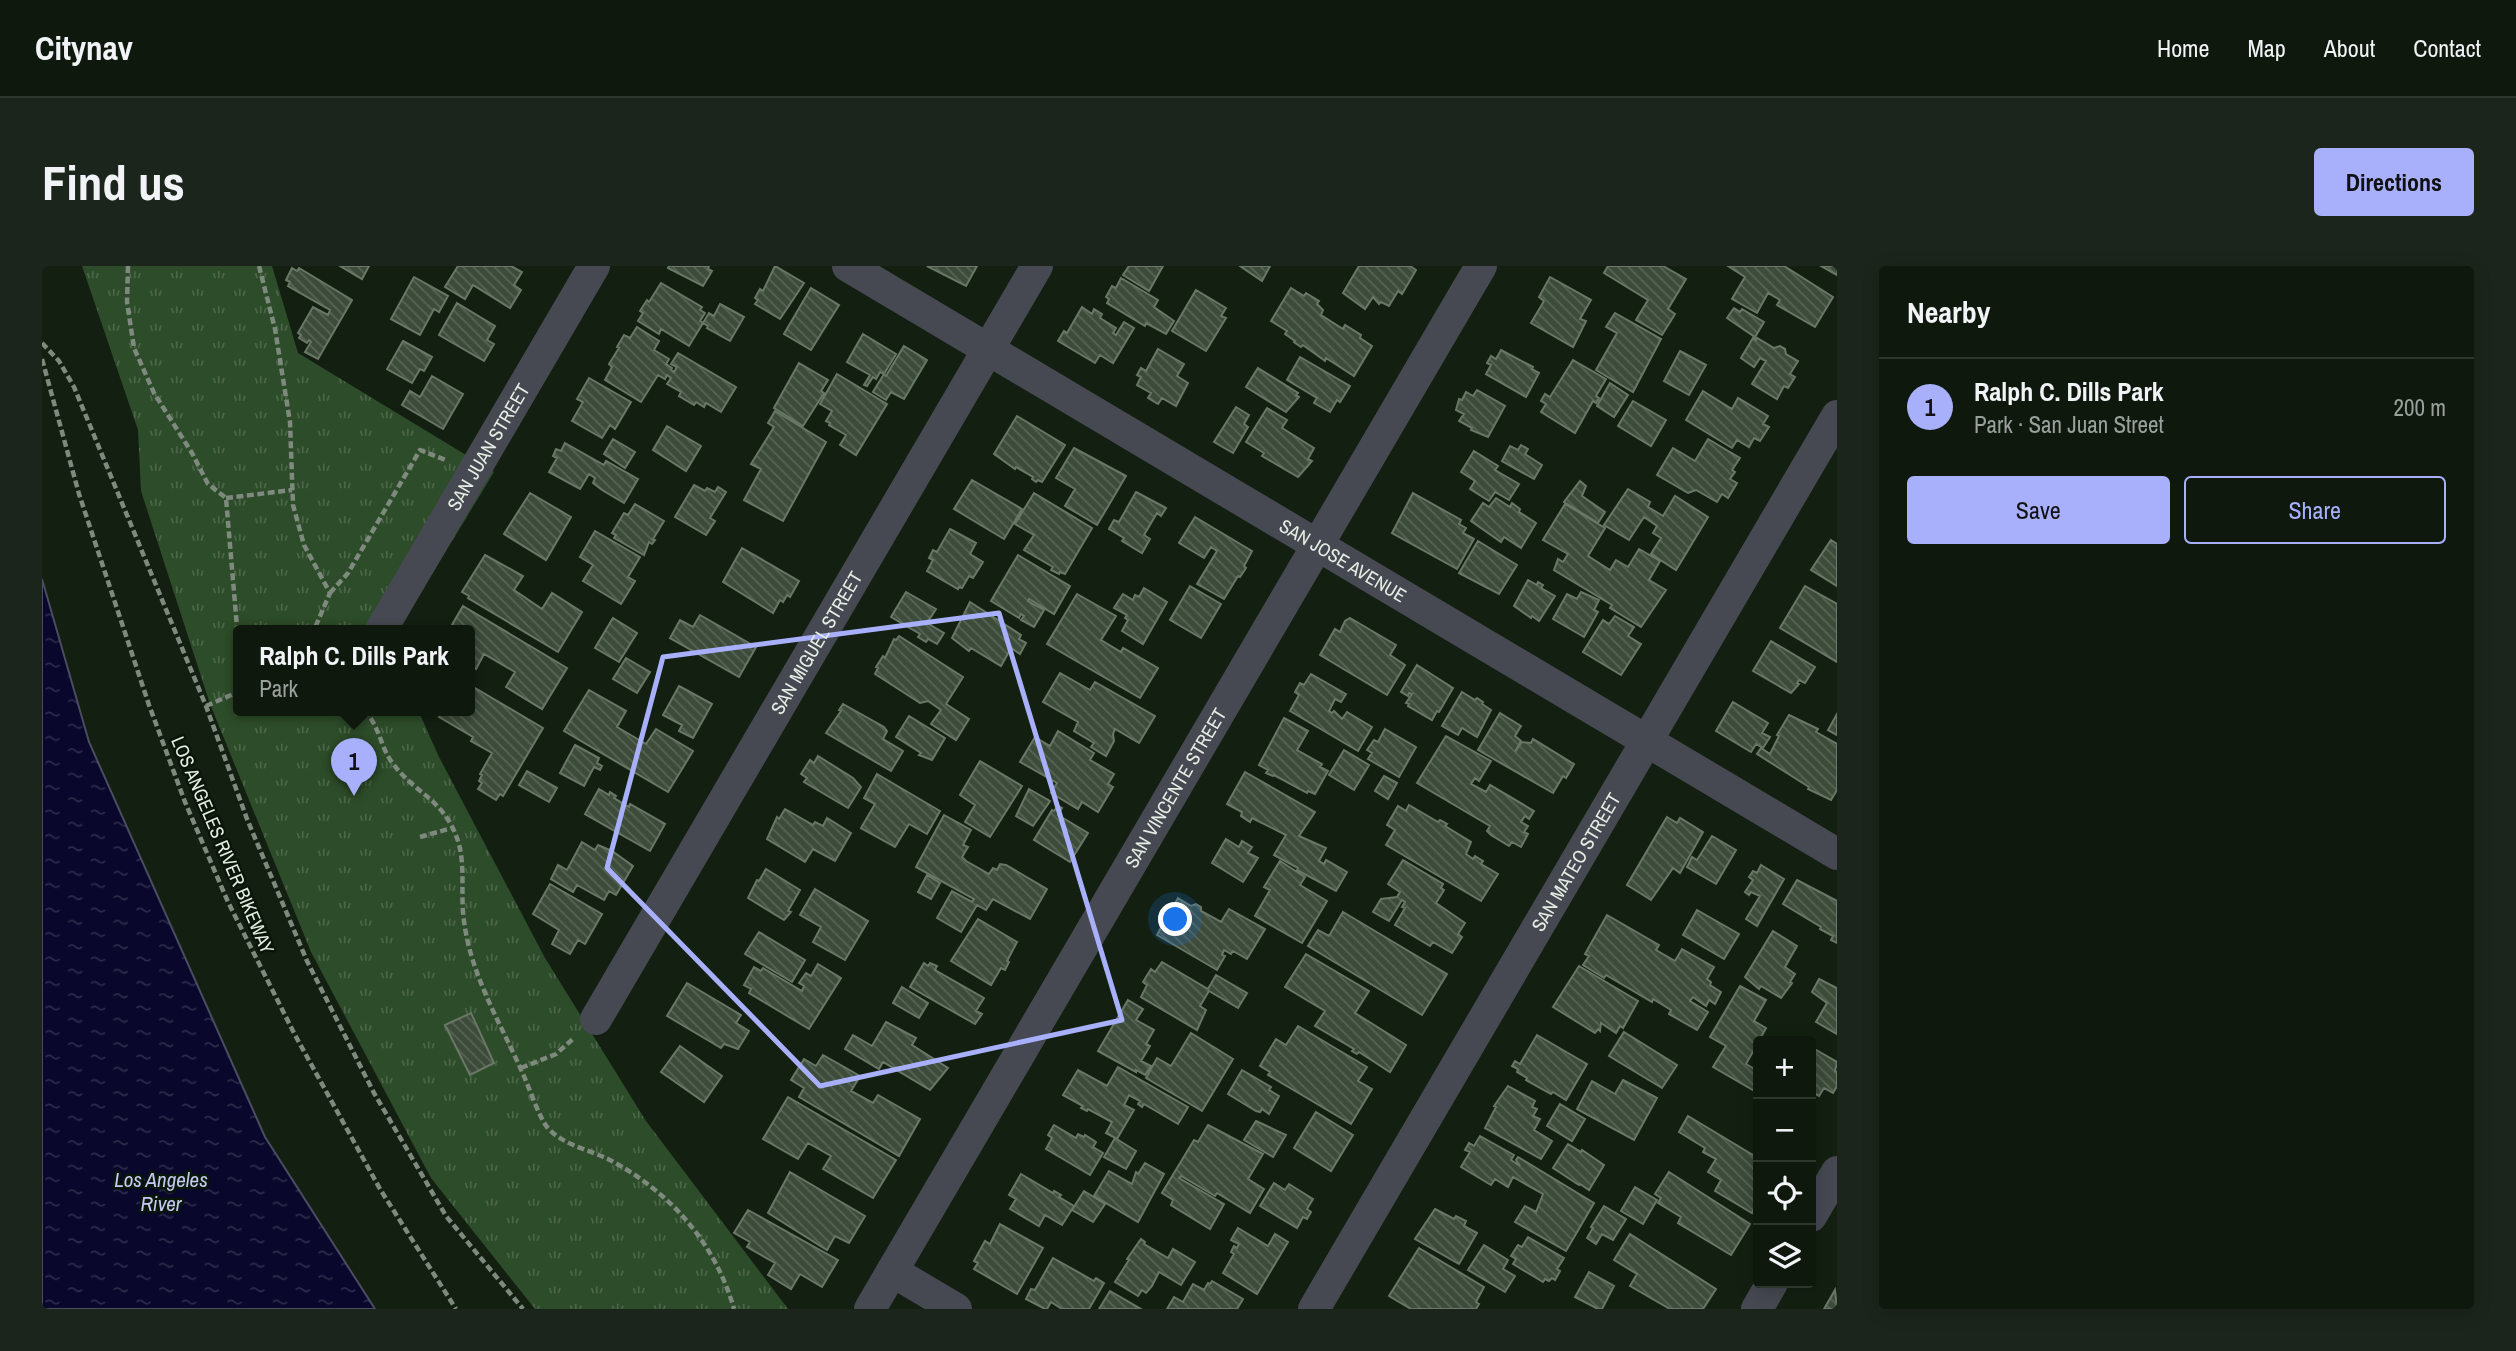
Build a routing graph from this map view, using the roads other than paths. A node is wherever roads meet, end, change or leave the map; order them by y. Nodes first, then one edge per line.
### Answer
1 (594, 266) edge
2 (848, 266) edge
3 (1037, 266) edge
4 (1481, 266) edge
5 (988, 349) junction
6 (1837, 416) edge
7 (1318, 545) junction
8 (384, 625) edge
9 (1647, 740) junction
10 (1837, 854) edge
11 (596, 1019) road end
12 (1837, 1172) edge
13 (1816, 1208) edge
14 (892, 1271) junction
15 (1769, 1288) edge
16 (870, 1309) edge
17 (956, 1309) edge
18 (1314, 1309) edge
19 (1756, 1309) edge

1 - 8 street, SAN JUAN STREET
2 - 5 street, SAN JOSE AVENUE
3 - 5 street, SAN MIGUEL STREET
4 - 7 street, SAN VINCENTE STREET
5 - 7 street, SAN JOSE AVENUE
5 - 11 street, SAN MIGUEL STREET
6 - 9 street, SAN MATEO STREET
7 - 9 street, SAN JOSE AVENUE
7 - 14 street, SAN VINCENTE STREET
9 - 10 street, SAN JOSE AVENUE
9 - 18 street, SAN MATEO STREET
12 - 13 street
14 - 16 street, SAN VINCENTE STREET
14 - 17 street
15 - 19 street

